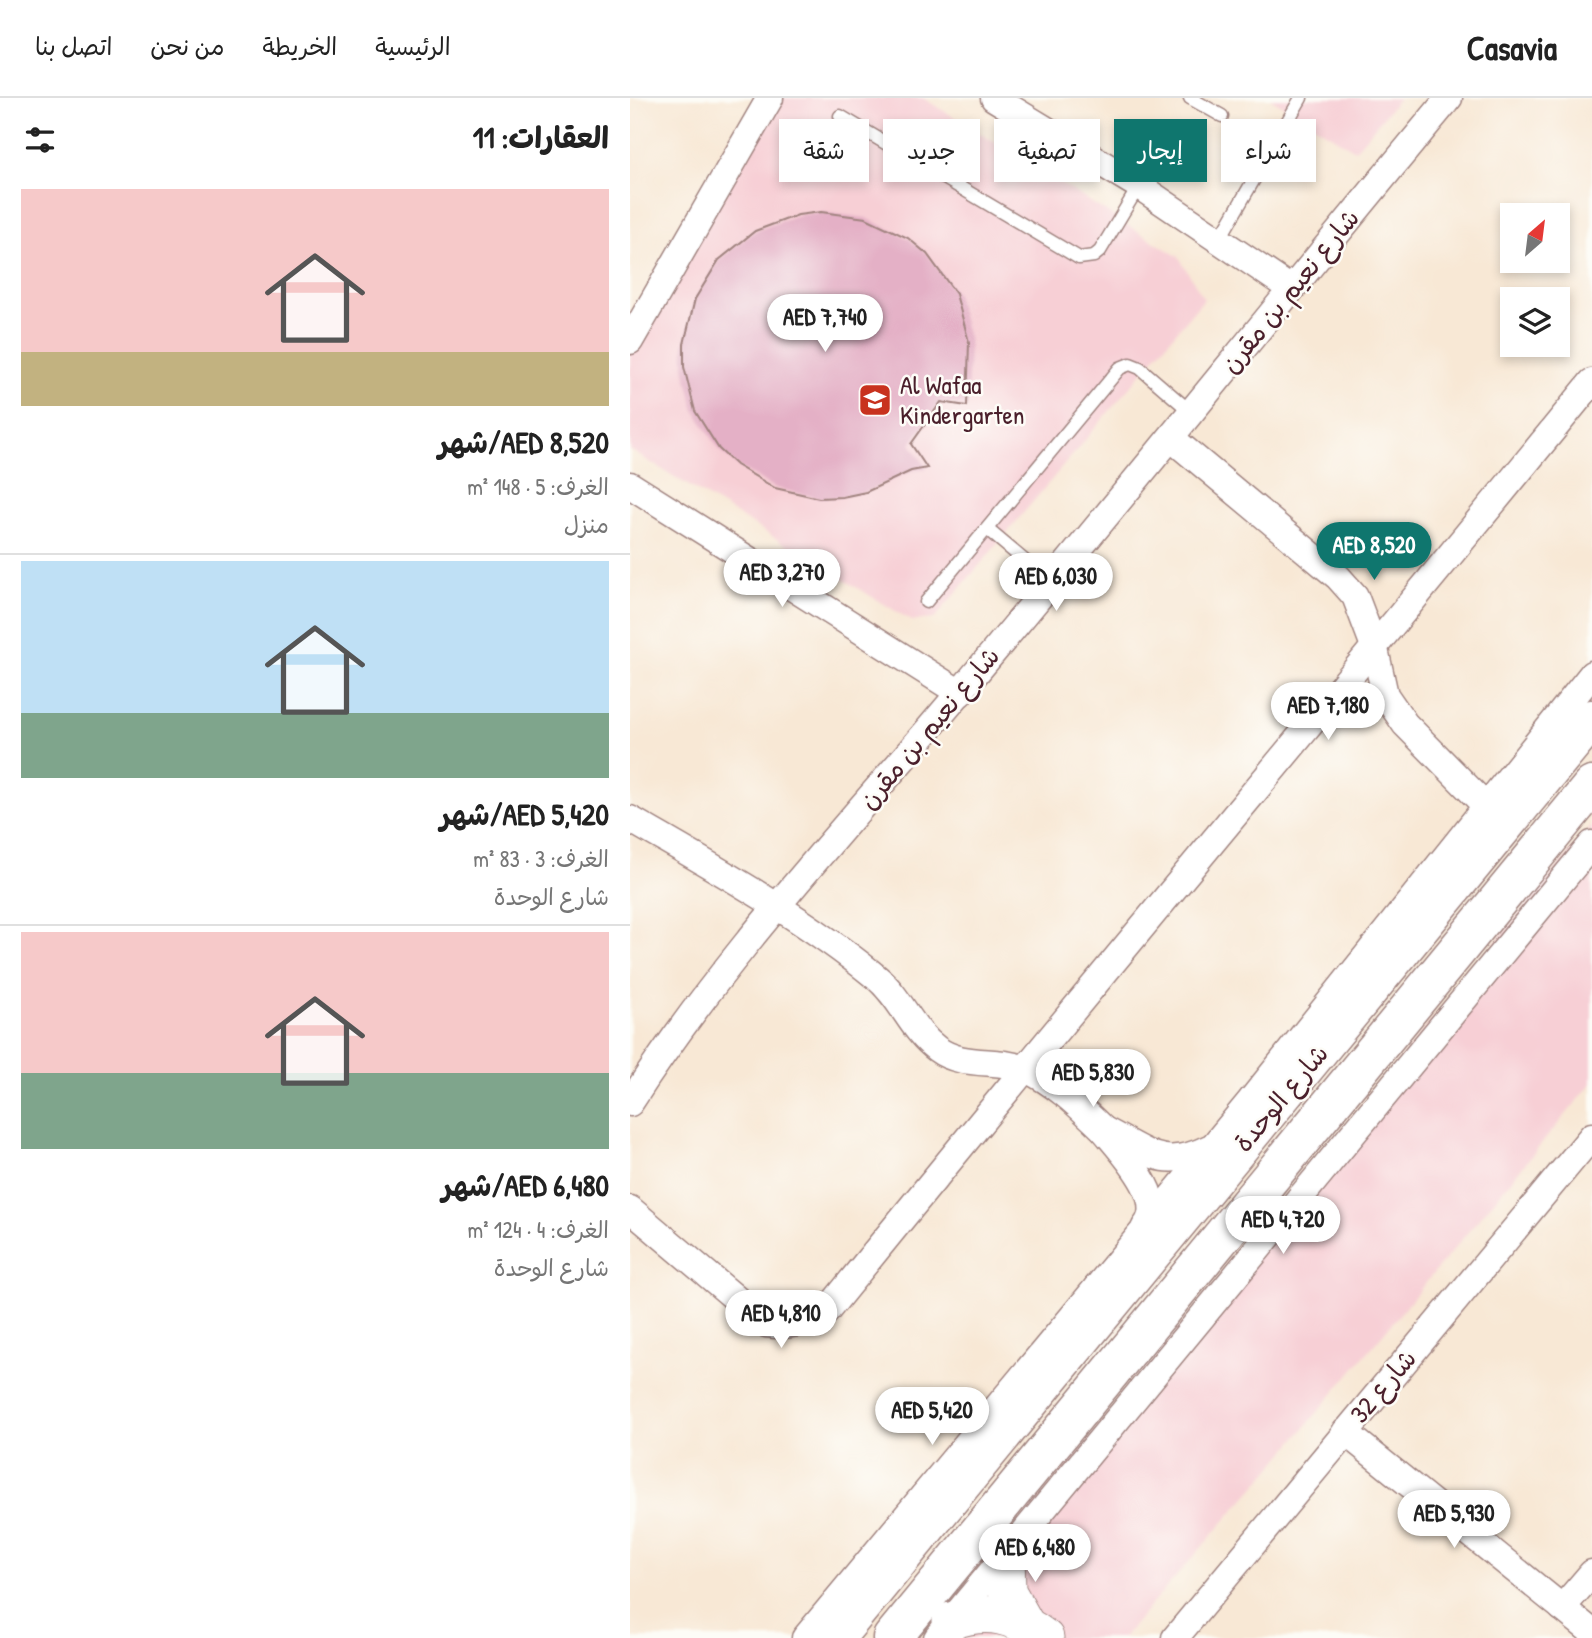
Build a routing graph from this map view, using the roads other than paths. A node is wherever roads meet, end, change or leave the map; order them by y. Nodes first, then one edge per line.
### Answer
1 (770, 98) edge
2 (994, 98) edge
3 (1190, 98) edge
4 (1301, 98) edge
5 (1450, 98) edge
6 (840, 116) dead end
7 (1222, 116) dead end
8 (1139, 186) junction
9 (1219, 240) junction
10 (1290, 289) junction
11 (630, 341) edge
12 (1592, 382) edge
13 (1191, 412) junction
14 (1171, 438) junction
15 (630, 485) edge
16 (987, 529) junction
17 (1051, 583) junction
18 (926, 602) dead end
19 (1375, 649) junction
20 (1592, 674) edge
21 (960, 693) junction
22 (1592, 721) edge
23 (1592, 776) edge
24 (1592, 786) edge
25 (1485, 805) junction
26 (630, 819) edge
27 (1592, 844) edge
28 (777, 905) junction
29 (1023, 1069) junction
30 (1306, 1069) junction
31 (1252, 1099) junction
32 (630, 1103) edge
33 (1104, 1130) junction
34 (1592, 1136) edge
35 (1217, 1144) junction
36 (630, 1209) edge
37 (1143, 1229) junction
38 (1097, 1287) junction
39 (1086, 1333) junction
40 (1345, 1432) junction
41 (1006, 1554) junction
42 (1592, 1573) edge
43 (1562, 1608) junction
44 (944, 1629) edge
45 (1035, 1631) edge
46 (1592, 1632) edge
47 (805, 1638) edge
48 (835, 1638) edge
49 (892, 1638) edge
50 (1175, 1638) edge

1 - 11 street
2 - 8 street
3 - 7 lane
4 - 9 lane
5 - 10 street, شارع نعيم بن مقرن
6 - 8 lane
8 - 9 street
9 - 10 street
10 - 13 street, شارع نعيم بن مقرن
12 - 19 street
13 - 14 street, شارع نعيم بن مقرن
13 - 16 lane
14 - 17 street, شارع نعيم بن مقرن
14 - 19 street
15 - 21 street
16 - 17 lane
16 - 18 lane
17 - 21 street, شارع نعيم بن مقرن
19 - 25 street
19 - 29 street
20 - 25 street
21 - 28 street, شارع نعيم بن مقرن
22 - 23 main road
22 - 30 main road, شارع الوحدة
24 - 49 main road, شارع الوحدة
25 - 31 street
26 - 28 street
27 - 41 street
28 - 29 street
28 - 32 street, شارع نعيم بن مقرن
29 - 33 street
29 - 36 street
30 - 31 street
30 - 39 main road, شارع الوحدة
31 - 35 street
33 - 35 street
33 - 37 street
34 - 40 street, شارع 32
35 - 37 street
37 - 38 street
38 - 39 street
38 - 47 street
39 - 48 main road, شارع الوحدة
40 - 43 street
40 - 50 street, شارع 32
41 - 44 street
41 - 45 street
42 - 43 street
43 - 46 street
44 - 45 street

